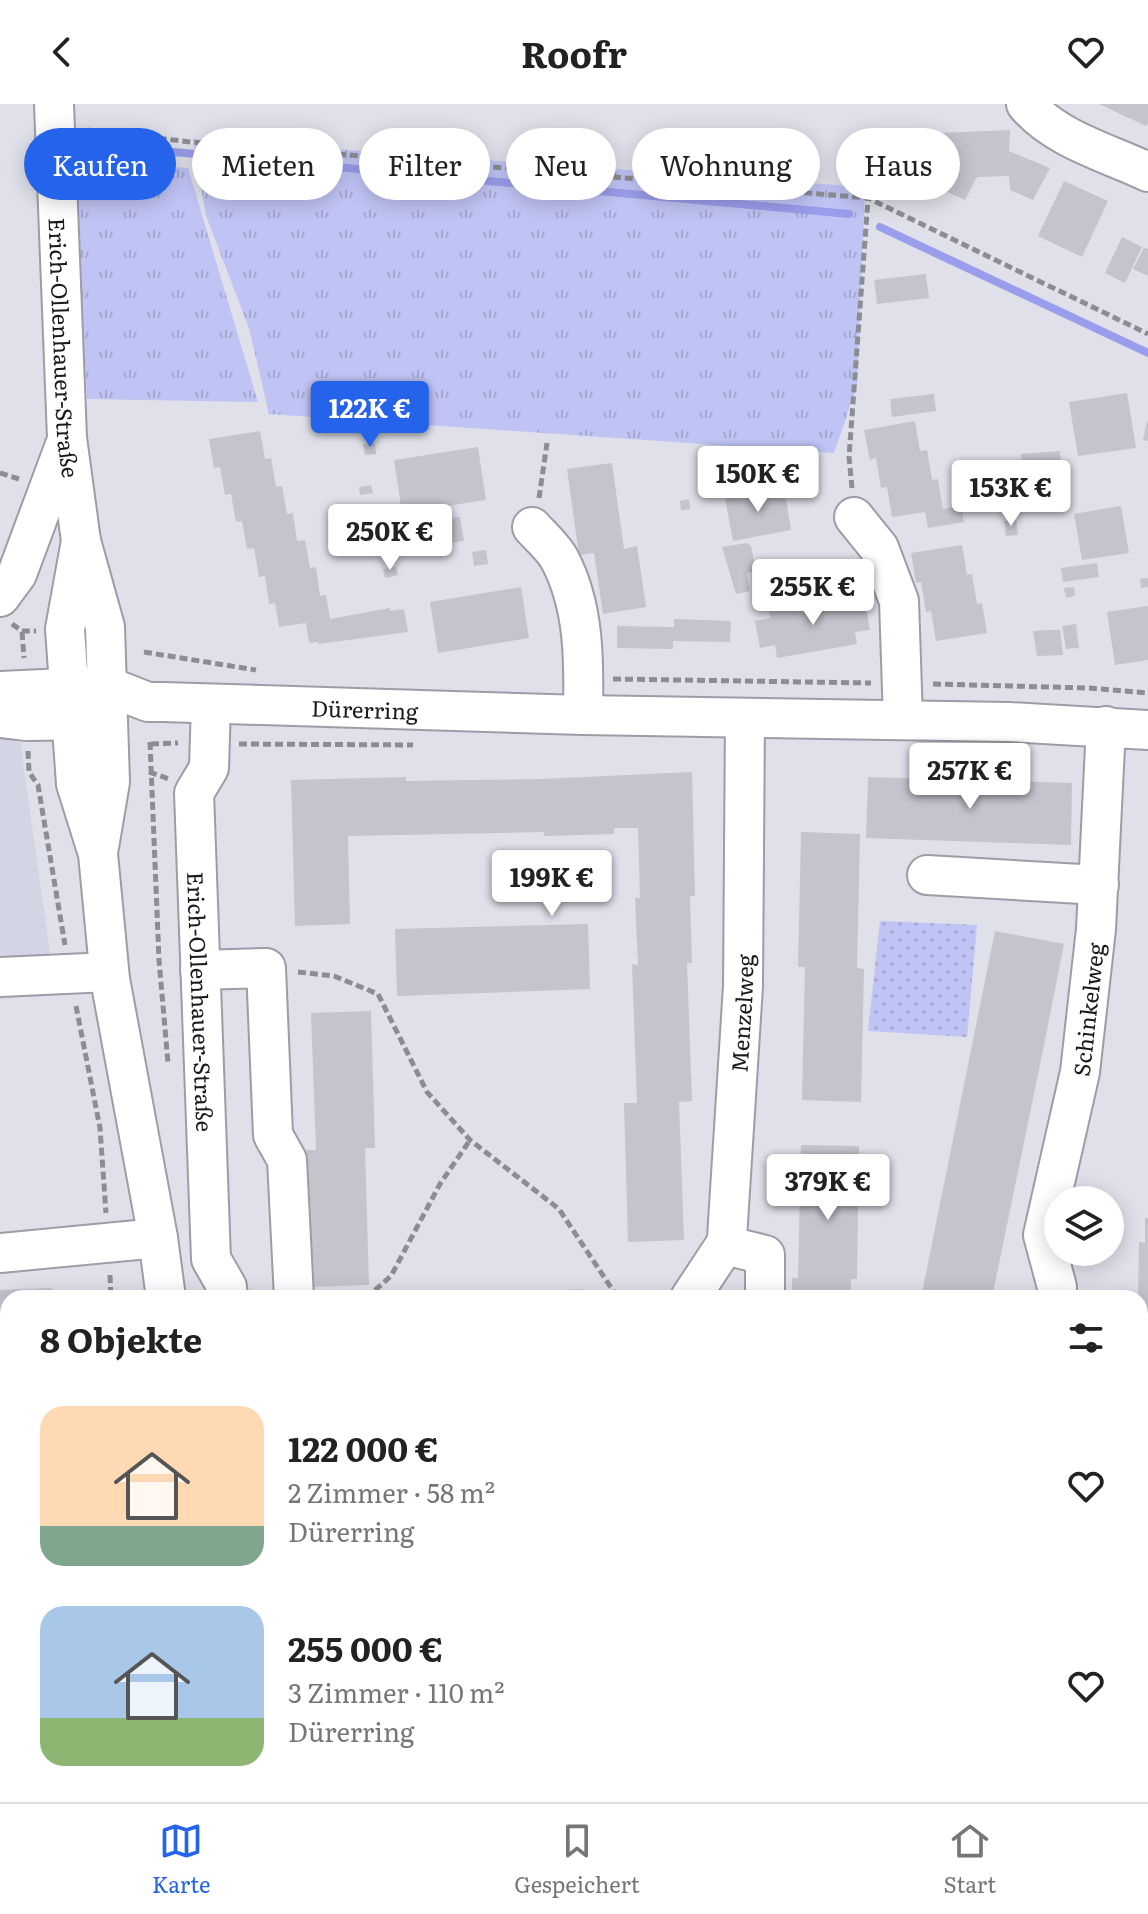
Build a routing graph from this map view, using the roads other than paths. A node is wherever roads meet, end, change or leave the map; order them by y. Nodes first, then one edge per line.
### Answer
1 (1026, 104) edge
2 (54, 115) edge
3 (1148, 172) edge
4 (67, 438) junction
5 (854, 517) road end
6 (532, 527) road end
7 (81, 541) junction
8 (0, 597) edge
9 (0, 691) edge
10 (584, 697) junction
11 (70, 703) junction
12 (107, 703) junction
13 (211, 704) junction
14 (0, 718) edge
15 (745, 718) junction
16 (903, 720) junction
17 (1106, 726) junction
18 (1148, 730) edge
19 (98, 854) junction
20 (927, 875) dead end
21 (1099, 885) junction
22 (200, 970) junction
23 (109, 972) junction
24 (0, 977) edge
25 (158, 1238) junction
26 (725, 1245) junction
27 (0, 1253) edge
28 (1057, 1287) dead end
29 (165, 1290) edge
30 (227, 1290) edge
31 (294, 1290) edge
32 (695, 1290) edge
33 (765, 1290) edge

1 - 3 street
2 - 4 street, Erich-Ollenhauer-Straße
4 - 7 street, Erich-Ollenhauer-Straße
4 - 8 street
5 - 16 street
6 - 10 street
7 - 11 street, Erich-Ollenhauer-Straße
7 - 12 street, Erich-Ollenhauer-Straße
9 - 11 street
10 - 13 street, Dürerring
10 - 15 street, Dürerring
11 - 12 street, Dürerring
11 - 14 street
11 - 19 street, Erich-Ollenhauer-Straße
12 - 13 street, Dürerring
12 - 19 street, Erich-Ollenhauer-Straße
13 - 22 street, Erich-Ollenhauer-Straße
15 - 16 street, Dürerring
15 - 26 street, Menzelweg
16 - 17 street, Dürerring
17 - 18 street, Dürerring
17 - 21 street, Schinkelweg
19 - 23 street, Erich-Ollenhauer-Straße
20 - 21 street
21 - 28 street, Schinkelweg
22 - 30 street, Erich-Ollenhauer-Straße
22 - 31 street
23 - 24 street
23 - 25 street, Erich-Ollenhauer-Straße
25 - 27 street
25 - 29 street, Erich-Ollenhauer-Straße
26 - 32 street, Menzelweg
26 - 33 street

